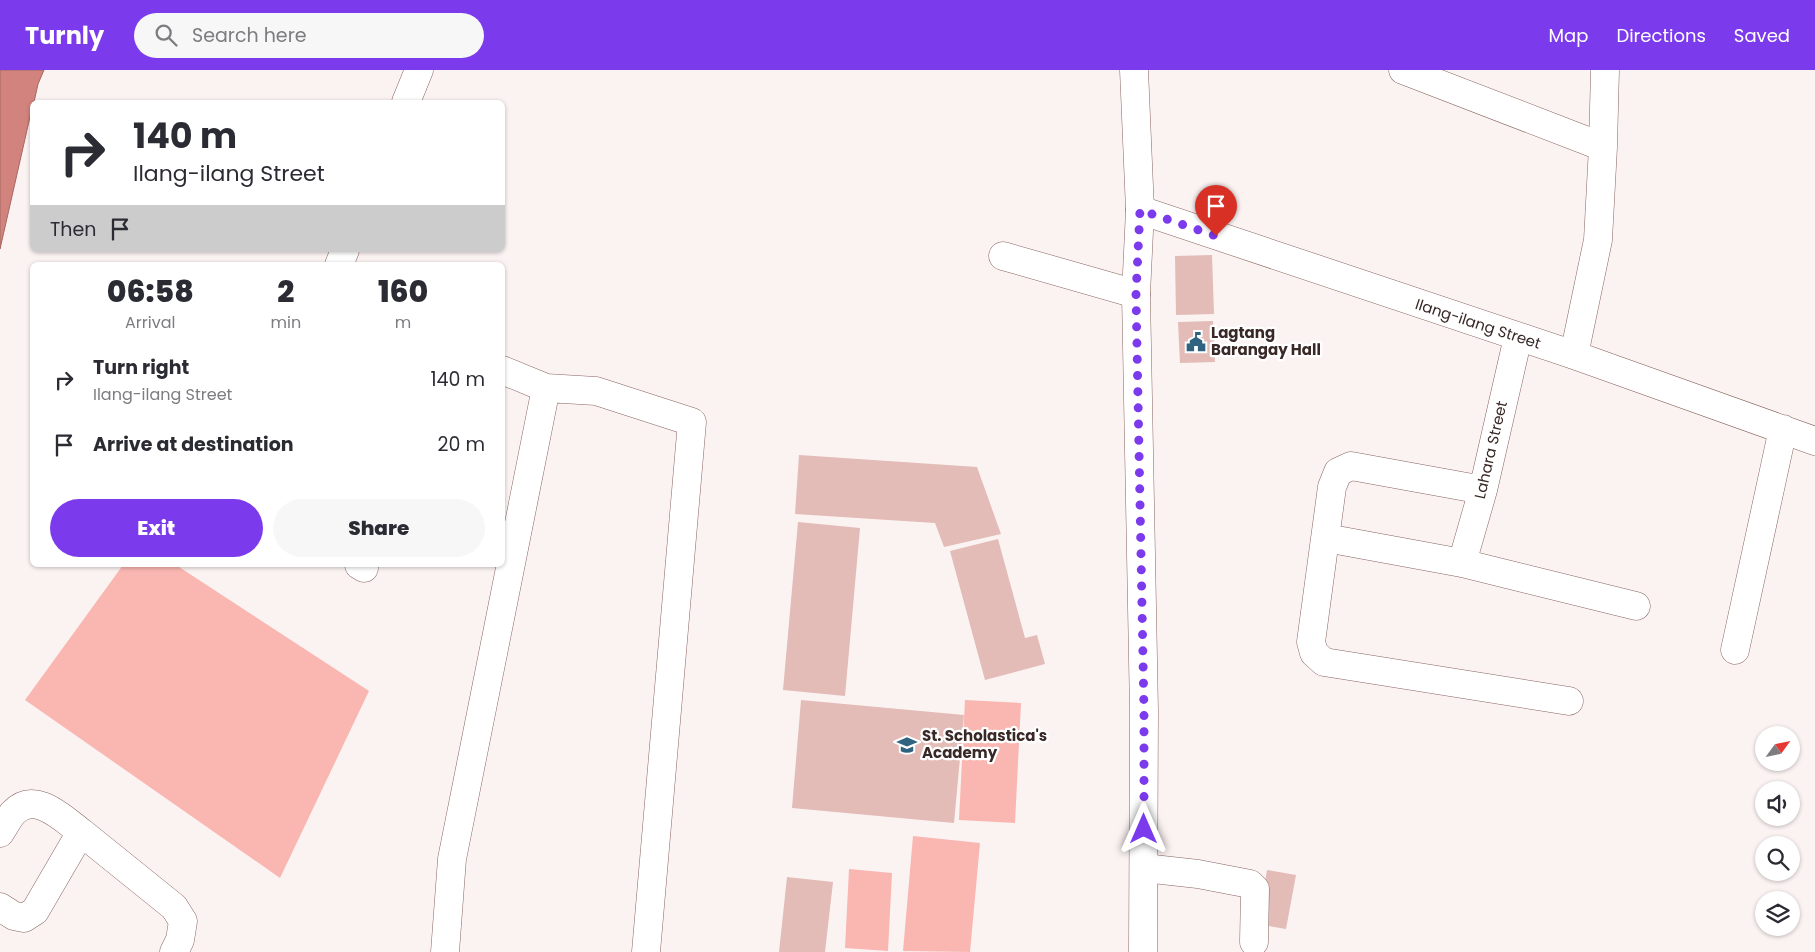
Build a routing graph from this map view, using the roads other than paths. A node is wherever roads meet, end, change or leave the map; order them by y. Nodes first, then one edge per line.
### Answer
1 (419, 70) edge
2 (1134, 70) edge
3 (1404, 70) edge
4 (1605, 70) edge
5 (407, 100) edge
6 (1603, 147) junction
7 (1140, 210) junction
8 (1003, 256) dead end
9 (1136, 294) junction
10 (1518, 337) junction
11 (1574, 355) junction
12 (505, 371) edge
13 (546, 388) junction
14 (1783, 429) junction
15 (1815, 441) edge
16 (1483, 490) junction
17 (1326, 538) junction
18 (1462, 563) junction
19 (1636, 606) dead end
20 (1735, 650) dead end
21 (1569, 701) dead end
22 (82, 832) junction
23 (0, 833) edge
24 (1144, 868) junction
25 (0, 907) edge
26 (1254, 942) dead end
27 (174, 952) edge
28 (446, 952) edge
29 (646, 952) edge
30 (1144, 952) edge

1 - 5 street
2 - 7 street
3 - 6 street
4 - 6 street
6 - 11 street
7 - 9 street
7 - 10 street, Ilang-ilang Street
8 - 9 street
9 - 24 street
10 - 11 street, Ilang-ilang Street
10 - 16 street, Lahara Street
11 - 14 street, Ilang-ilang Street
12 - 13 street
13 - 28 street
13 - 29 street
14 - 15 street, Ilang-ilang Street
14 - 20 street
16 - 17 street
16 - 18 street, Lahara Street
17 - 18 street
17 - 21 street
18 - 19 street
22 - 23 street
22 - 25 street
22 - 27 street
24 - 26 street
24 - 30 street

